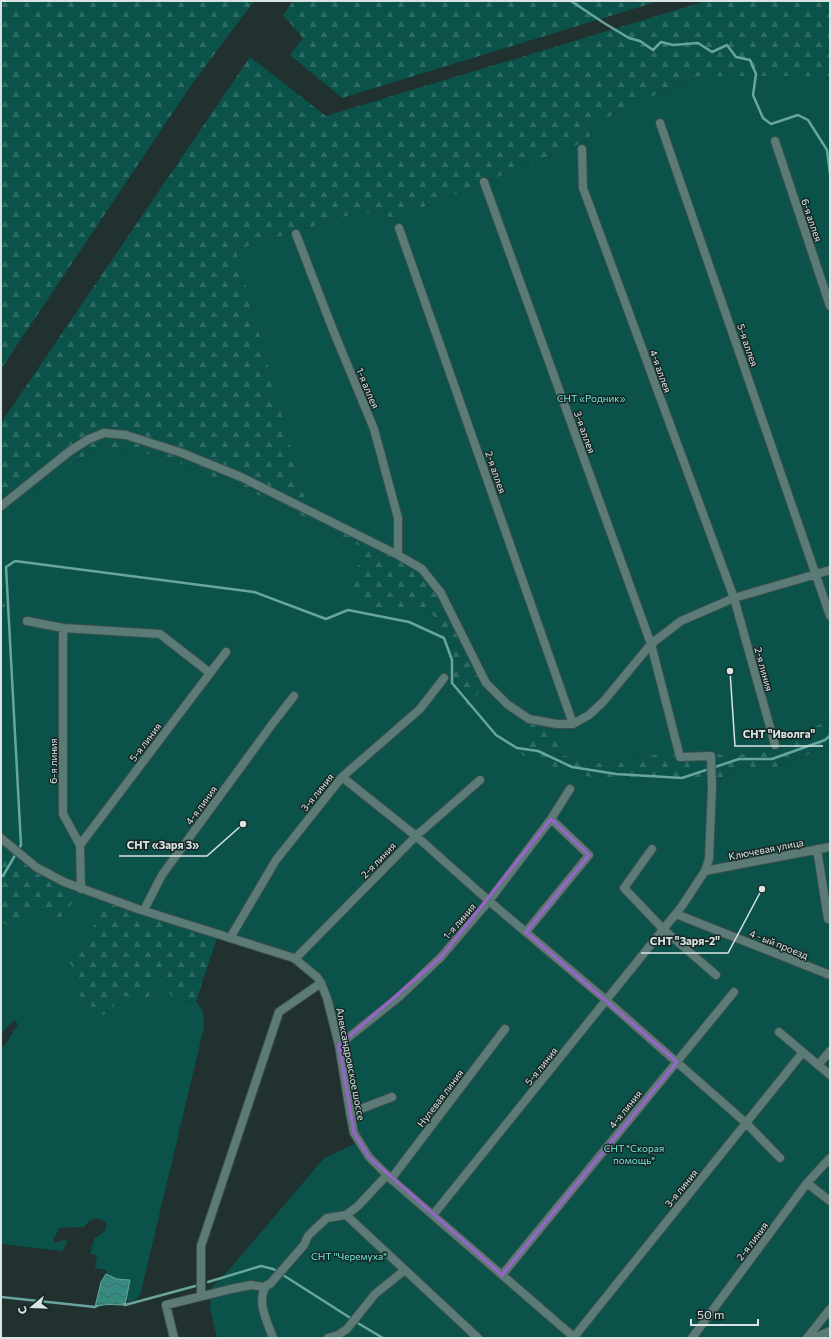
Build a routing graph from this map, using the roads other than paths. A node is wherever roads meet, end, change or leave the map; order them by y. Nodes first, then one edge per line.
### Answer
1 (660, 123) dead end
2 (774, 141) dead end
3 (582, 149) dead end
4 (484, 182) dead end
5 (399, 228) dead end
6 (296, 234) dead end
7 (830, 306) edge
8 (1, 506) edge
9 (398, 555) junction
10 (830, 570) edge
11 (816, 574) junction
12 (734, 598) junction
13 (830, 616) edge
14 (26, 621) dead end
15 (63, 628) junction
16 (651, 644) junction
17 (226, 652) dead end
18 (210, 673) junction
19 (444, 678) dead end
20 (294, 696) dead end
21 (573, 724) junction
22 (775, 745) dead end
23 (342, 777) junction
24 (480, 780) dead end
25 (570, 789) dead end
26 (551, 819) junction
27 (416, 836) junction
28 (1, 838) edge
29 (80, 845) junction
30 (830, 846) edge
31 (652, 849) dead end
32 (817, 849) junction
33 (705, 871) junction
34 (81, 889) junction
35 (489, 901) junction
36 (144, 910) junction
37 (676, 914) junction
38 (828, 919) dead end
39 (664, 929) junction
40 (526, 932) junction
41 (230, 938) junction
42 (295, 959) junction
43 (716, 975) dead end
44 (830, 975) edge
45 (321, 983) junction
46 (734, 992) dead end
47 (606, 1000) junction
48 (505, 1029) dead end
49 (780, 1032) dead end
50 (339, 1045) junction
51 (830, 1051) edge
52 (803, 1052) junction
53 (677, 1062) junction
54 (818, 1065) junction
55 (830, 1074) edge
56 (392, 1097) dead end
57 (350, 1113) junction
58 (746, 1123) junction
59 (780, 1158) dead end
60 (830, 1158) edge
61 (389, 1177) junction
62 (807, 1183) junction
63 (830, 1201) edge
64 (346, 1215) junction
65 (433, 1215) junction
66 (405, 1270) junction
67 (502, 1275) junction
68 (267, 1285) junction
69 (201, 1292) dead end
70 (830, 1309) edge
71 (830, 1331) edge
72 (174, 1338) edge
73 (273, 1338) edge
74 (328, 1338) edge
75 (478, 1338) edge
76 (575, 1338) edge
77 (692, 1338) edge
78 (807, 1338) edge
79 (814, 1338) edge

1 - 11 street, 5-я аллея
2 - 7 street, 6-я аллея
3 - 12 street, 4-я аллея
4 - 16 street, 3-я аллея
5 - 21 street, 2-я аллея
6 - 9 street, 1-я аллея
8 - 9 street
9 - 21 street
10 - 11 street
11 - 12 street
11 - 13 street
12 - 16 street
12 - 22 street, 2-я линия
14 - 15 street
15 - 18 street
15 - 29 street, 6-я линия
16 - 21 street
16 - 33 street
17 - 18 street, 5-я линия
18 - 29 street, 5-я линия
19 - 23 street, 3-я линия
20 - 36 street, 4-я линия
23 - 27 street
23 - 41 street, 3-я линия
24 - 27 street, 2-я линия
25 - 26 street, 1-я линия
26 - 35 street, 1-я линия
26 - 40 street
27 - 35 street
27 - 42 street, 2-я линия
28 - 34 street, Александровское шоссе
29 - 34 street, 6-я линия
30 - 32 street, Ключевая улица
31 - 39 street
32 - 33 street, Ключевая улица
32 - 38 street
33 - 37 street, 5-я линия
34 - 36 street, Александровское шоссе
35 - 40 street
35 - 50 street, 1-я линия
36 - 41 street, Александровское шоссе
37 - 39 street, 5-я линия
37 - 44 street, 4 - ый проезд
39 - 43 street
39 - 47 street, 5-я линия
40 - 47 street
41 - 42 street, Александровское шоссе
42 - 45 street, Александровское шоссе
45 - 50 street, Александровское шоссе
45 - 69 street
46 - 53 street, 4-я линия
47 - 53 street
47 - 65 street, 5-я линия
48 - 61 street, Нулевая линия
49 - 52 street
50 - 57 street, Александровское шоссе
51 - 54 street
52 - 54 street
52 - 58 street, 3-я линия
53 - 58 street
53 - 67 street, 4-я линия
54 - 55 street
56 - 57 street
57 - 61 street, Александровское шоссе
58 - 59 street
58 - 76 street, 3-я линия
60 - 62 street, 2-я линия
61 - 64 street, Нулевая линия
61 - 65 street, Александровское шоссе
62 - 63 street
62 - 77 street, 2-я линия
64 - 66 street
64 - 68 street
65 - 67 street, Александровское шоссе
66 - 74 street
66 - 75 street
67 - 76 street, Александровское шоссе
68 - 72 street
68 - 73 street
70 - 78 street
71 - 79 street

